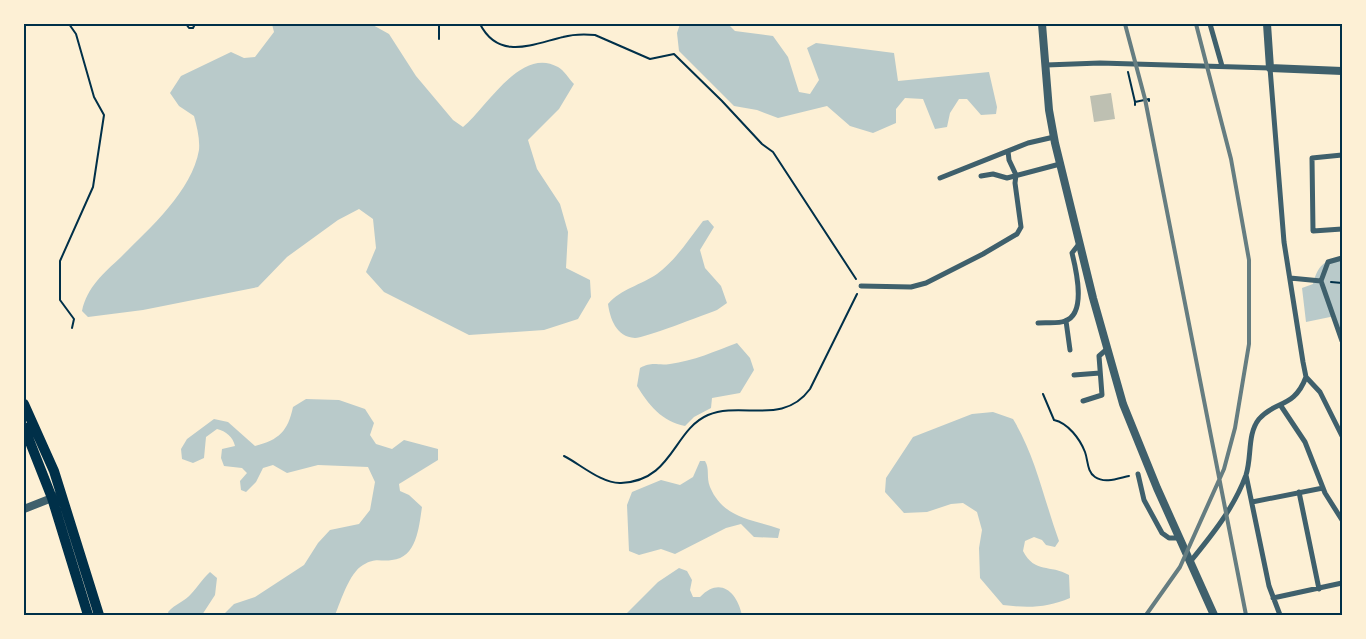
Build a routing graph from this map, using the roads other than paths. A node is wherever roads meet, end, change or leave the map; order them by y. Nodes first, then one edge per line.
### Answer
1 (1042, 24) edge
2 (1210, 24) edge
3 (1267, 24) edge
4 (1046, 65) junction
5 (1222, 66) junction
6 (1270, 68) junction
7 (1342, 71) edge
8 (1054, 137) junction
9 (1008, 151) junction
10 (1342, 156) edge
11 (1060, 164) junction
12 (1016, 175) junction
13 (981, 176) dead end
14 (940, 178) dead end
15 (1342, 229) edge
16 (1079, 244) junction
17 (1342, 258) edge
18 (1290, 278) junction
19 (1321, 281) junction
20 (861, 286) road end
21 (1066, 321) junction
22 (1038, 323) dead end
23 (1342, 342) edge
24 (1107, 349) junction
25 (1070, 350) dead end
26 (1100, 373) junction
27 (1074, 375) dead end
28 (1306, 377) junction
29 (1083, 401) dead end
30 (24, 404) edge
31 (1281, 406) junction
32 (24, 427) edge
33 (1342, 436) edge
34 (1138, 474) road end
35 (1246, 474) junction
36 (1323, 488) junction
37 (1299, 492) junction
38 (62, 494) junction
39 (52, 498) junction
40 (1252, 502) junction
41 (24, 509) edge
42 (1342, 520) edge
43 (1180, 538) junction
44 (1190, 562) junction
45 (1342, 584) edge
46 (1319, 588) junction
47 (1273, 598) junction
48 (88, 615) edge
49 (99, 615) edge
50 (1214, 615) edge
51 (1280, 615) edge

1 - 4 street
2 - 5 street
3 - 6 street
4 - 5 street
4 - 8 street
5 - 6 street
6 - 7 street
6 - 18 street
8 - 9 street
8 - 11 street
9 - 12 street
9 - 14 street
10 - 15 street
11 - 12 street
11 - 16 street
12 - 13 street
12 - 20 street
16 - 21 street
16 - 24 street
17 - 19 street
18 - 19 street
18 - 28 street
19 - 23 street
21 - 22 street
21 - 25 street
24 - 26 street
24 - 43 street
26 - 27 street
26 - 29 street
28 - 31 street
28 - 33 street
30 - 38 highway
31 - 35 street
31 - 36 street
32 - 39 highway
34 - 43 street
35 - 40 street
35 - 44 street
36 - 37 street
36 - 42 street
37 - 40 street
37 - 46 street
38 - 39 street
38 - 49 highway
39 - 41 street
39 - 48 highway
40 - 47 street
43 - 44 street
44 - 50 street
45 - 46 street
46 - 47 street
47 - 51 street

